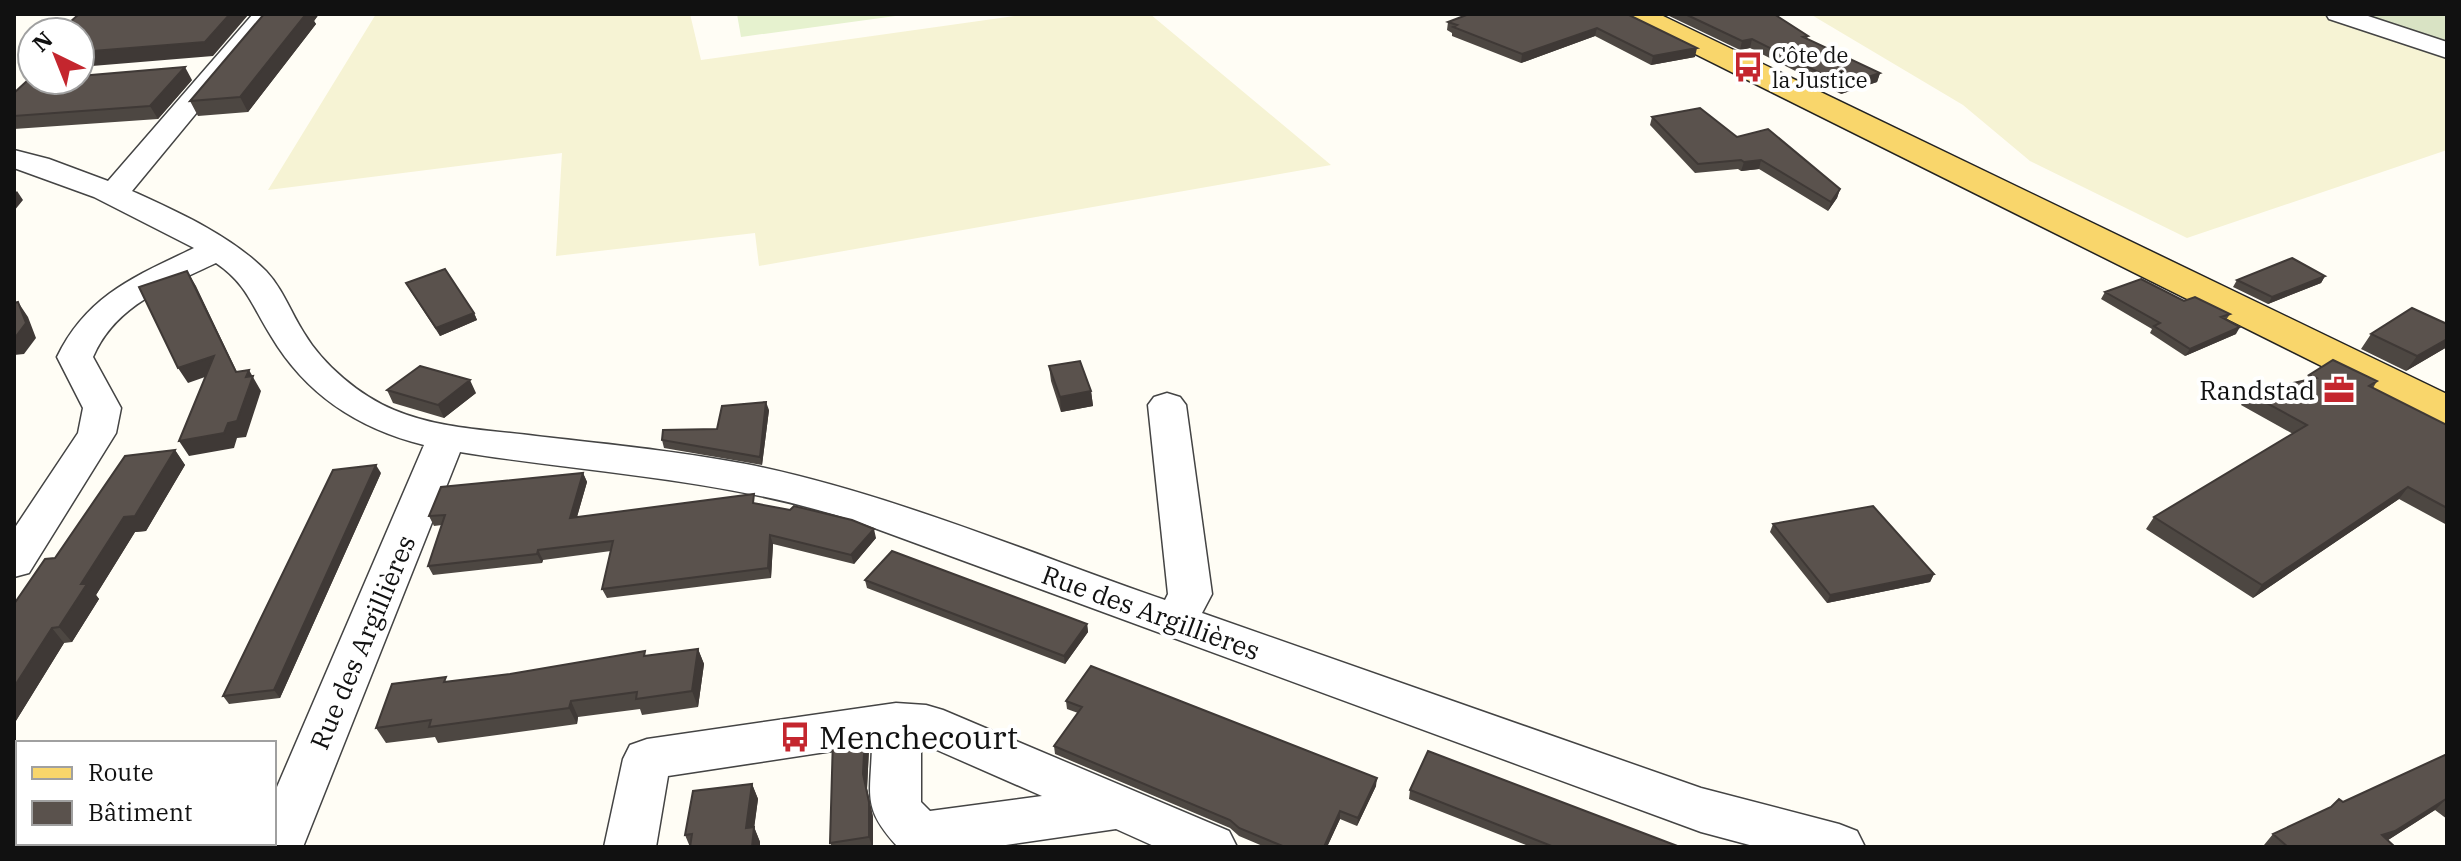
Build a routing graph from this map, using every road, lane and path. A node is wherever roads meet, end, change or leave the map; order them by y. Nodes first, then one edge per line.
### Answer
1 (266, 14) edge
2 (1637, 14) edge
3 (2338, 14) edge
4 (2447, 50) edge
5 (220, 66) junction
6 (189, 69) dead end
7 (14, 159) edge
8 (114, 195) junction
9 (216, 250) junction
10 (2438, 399) edge
11 (1167, 405) dead end
12 (447, 436) junction
13 (14, 562) edge
14 (1176, 621) junction
15 (896, 722) junction
16 (1123, 807) junction
17 (277, 847) edge
18 (630, 847) edge
19 (1211, 847) edge
20 (1836, 847) edge

1 - 5 street
2 - 10 main road
3 - 4 street
5 - 6 street
5 - 8 street
7 - 8 street, Rue des Argillières
8 - 9 street, Rue des Argillières
9 - 12 street, Rue des Argillières
9 - 13 street
11 - 14 street
12 - 14 street, Rue des Argillières
12 - 17 street, Rue des Argillières
14 - 20 street, Rue des Argillières
15 - 16 street
15 - 16 street
15 - 18 street
16 - 19 street

